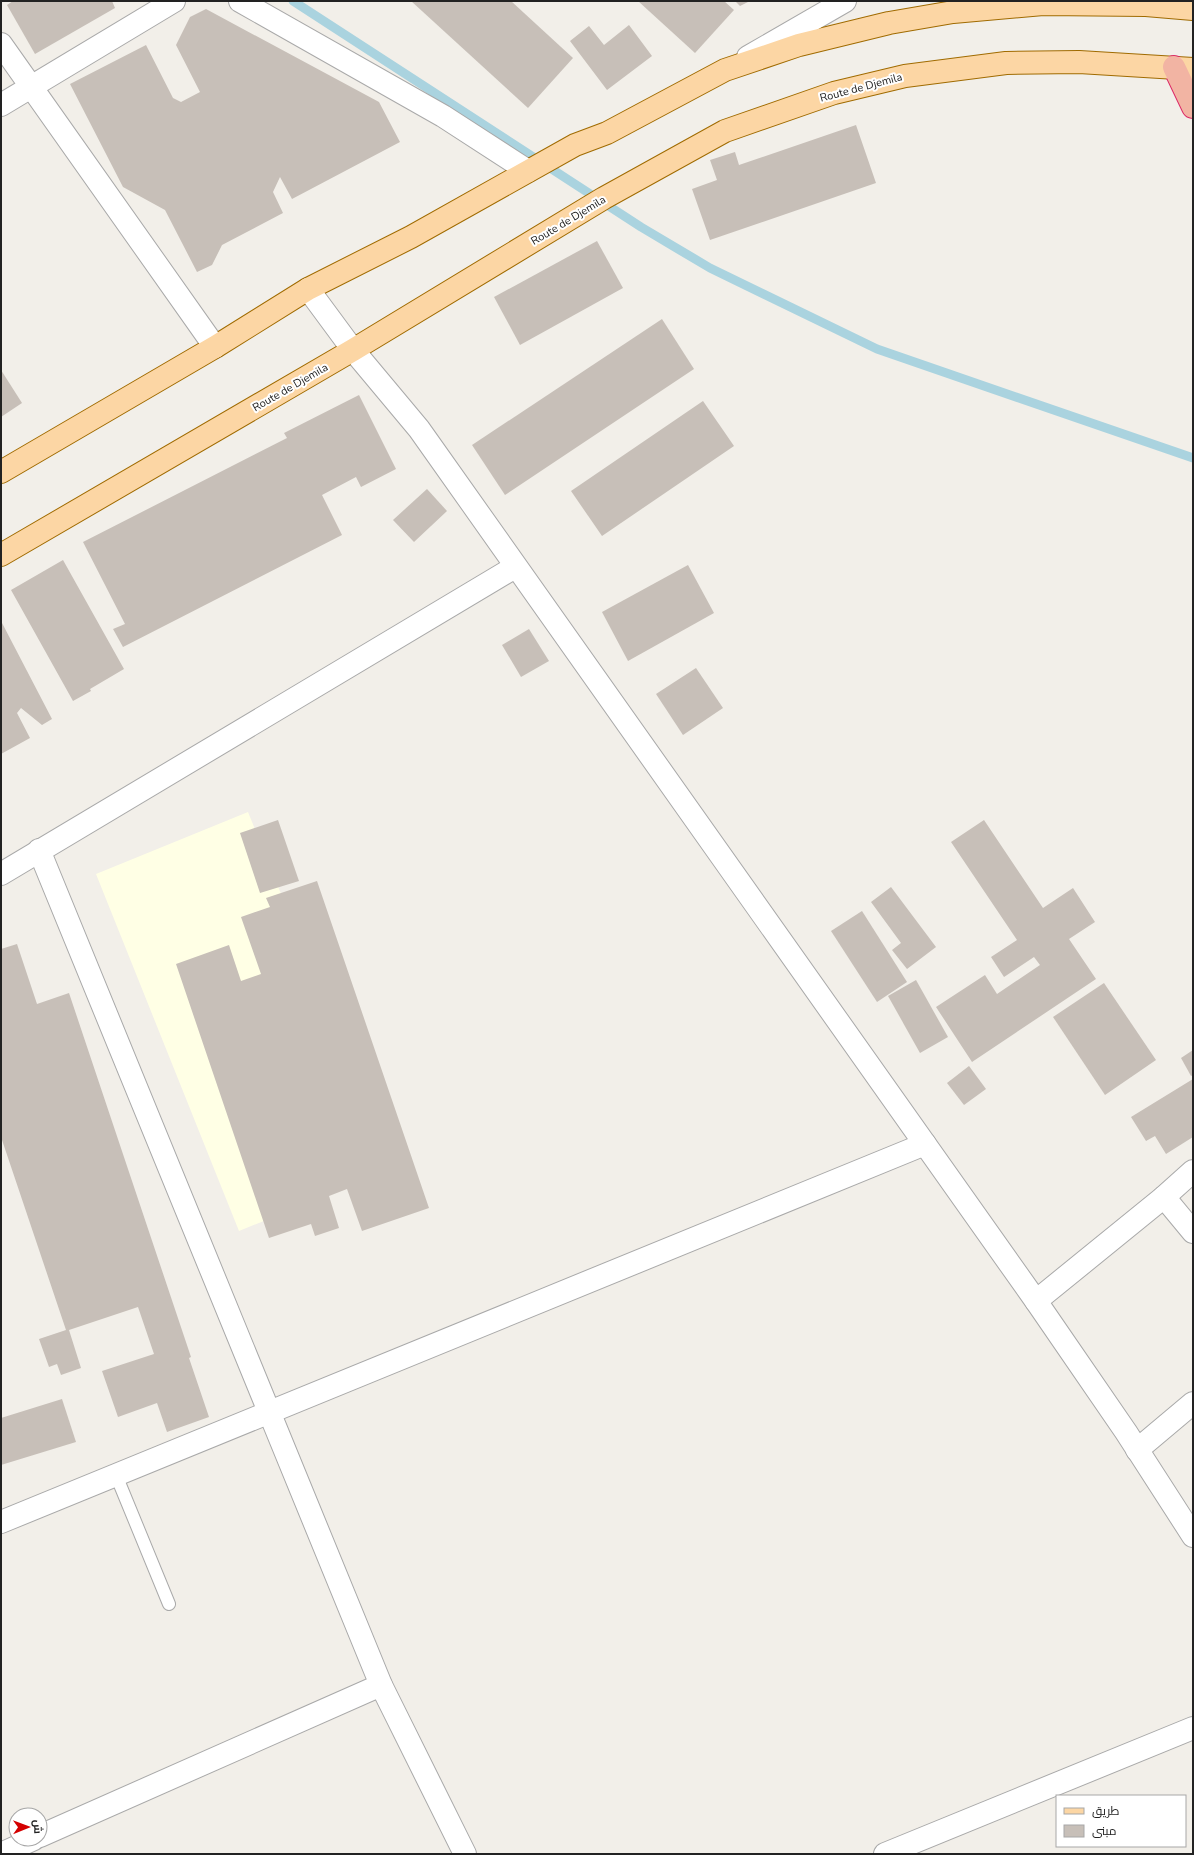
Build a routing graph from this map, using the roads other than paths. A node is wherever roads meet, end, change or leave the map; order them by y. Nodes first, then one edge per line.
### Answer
1 (174, 1) edge
2 (240, 1) edge
3 (845, 1) edge
4 (1193, 10) edge
5 (1, 44) edge
6 (1183, 68) edge
7 (725, 70) junction
8 (30, 87) junction
9 (1, 105) edge
10 (1193, 107) edge
11 (528, 171) junction
12 (308, 289) junction
13 (215, 346) junction
14 (353, 350) junction
15 (1, 472) edge
16 (1, 555) edge
17 (515, 567) junction
18 (39, 850) junction
19 (1, 874) edge
20 (925, 1144) junction
21 (1193, 1171) edge
22 (1164, 1196) junction
23 (1193, 1232) edge
24 (1036, 1301) junction
25 (1193, 1403) edge
26 (269, 1413) junction
27 (1137, 1450) junction
28 (116, 1475) junction
29 (1, 1522) edge
30 (1193, 1536) edge
31 (169, 1604) dead end
32 (381, 1685) junction
33 (1193, 1728) edge
34 (48, 1832) edge
35 (16, 1847) edge
36 (909, 1849) edge
37 (1, 1854) edge
38 (465, 1854) edge
39 (885, 1854) edge

1 - 8 street
2 - 11 street
3 - 7 street
4 - 7 main road
5 - 8 street
6 - 10 highway
6 - 14 main road, Route de Djemila
7 - 11 main road
8 - 9 street
8 - 13 street
11 - 12 main road
12 - 13 main road
12 - 14 street
13 - 15 main road
14 - 16 main road, Route de Djemila
14 - 17 street
17 - 18 street
17 - 20 street
18 - 19 street
18 - 26 street
20 - 24 street
20 - 26 street
21 - 22 street
22 - 23 street
22 - 24 street
24 - 27 street
25 - 27 street
26 - 28 street
26 - 32 street
27 - 30 street
28 - 29 street
28 - 31 lane
32 - 34 street
32 - 38 street
33 - 36 street
35 - 37 street
36 - 39 street

